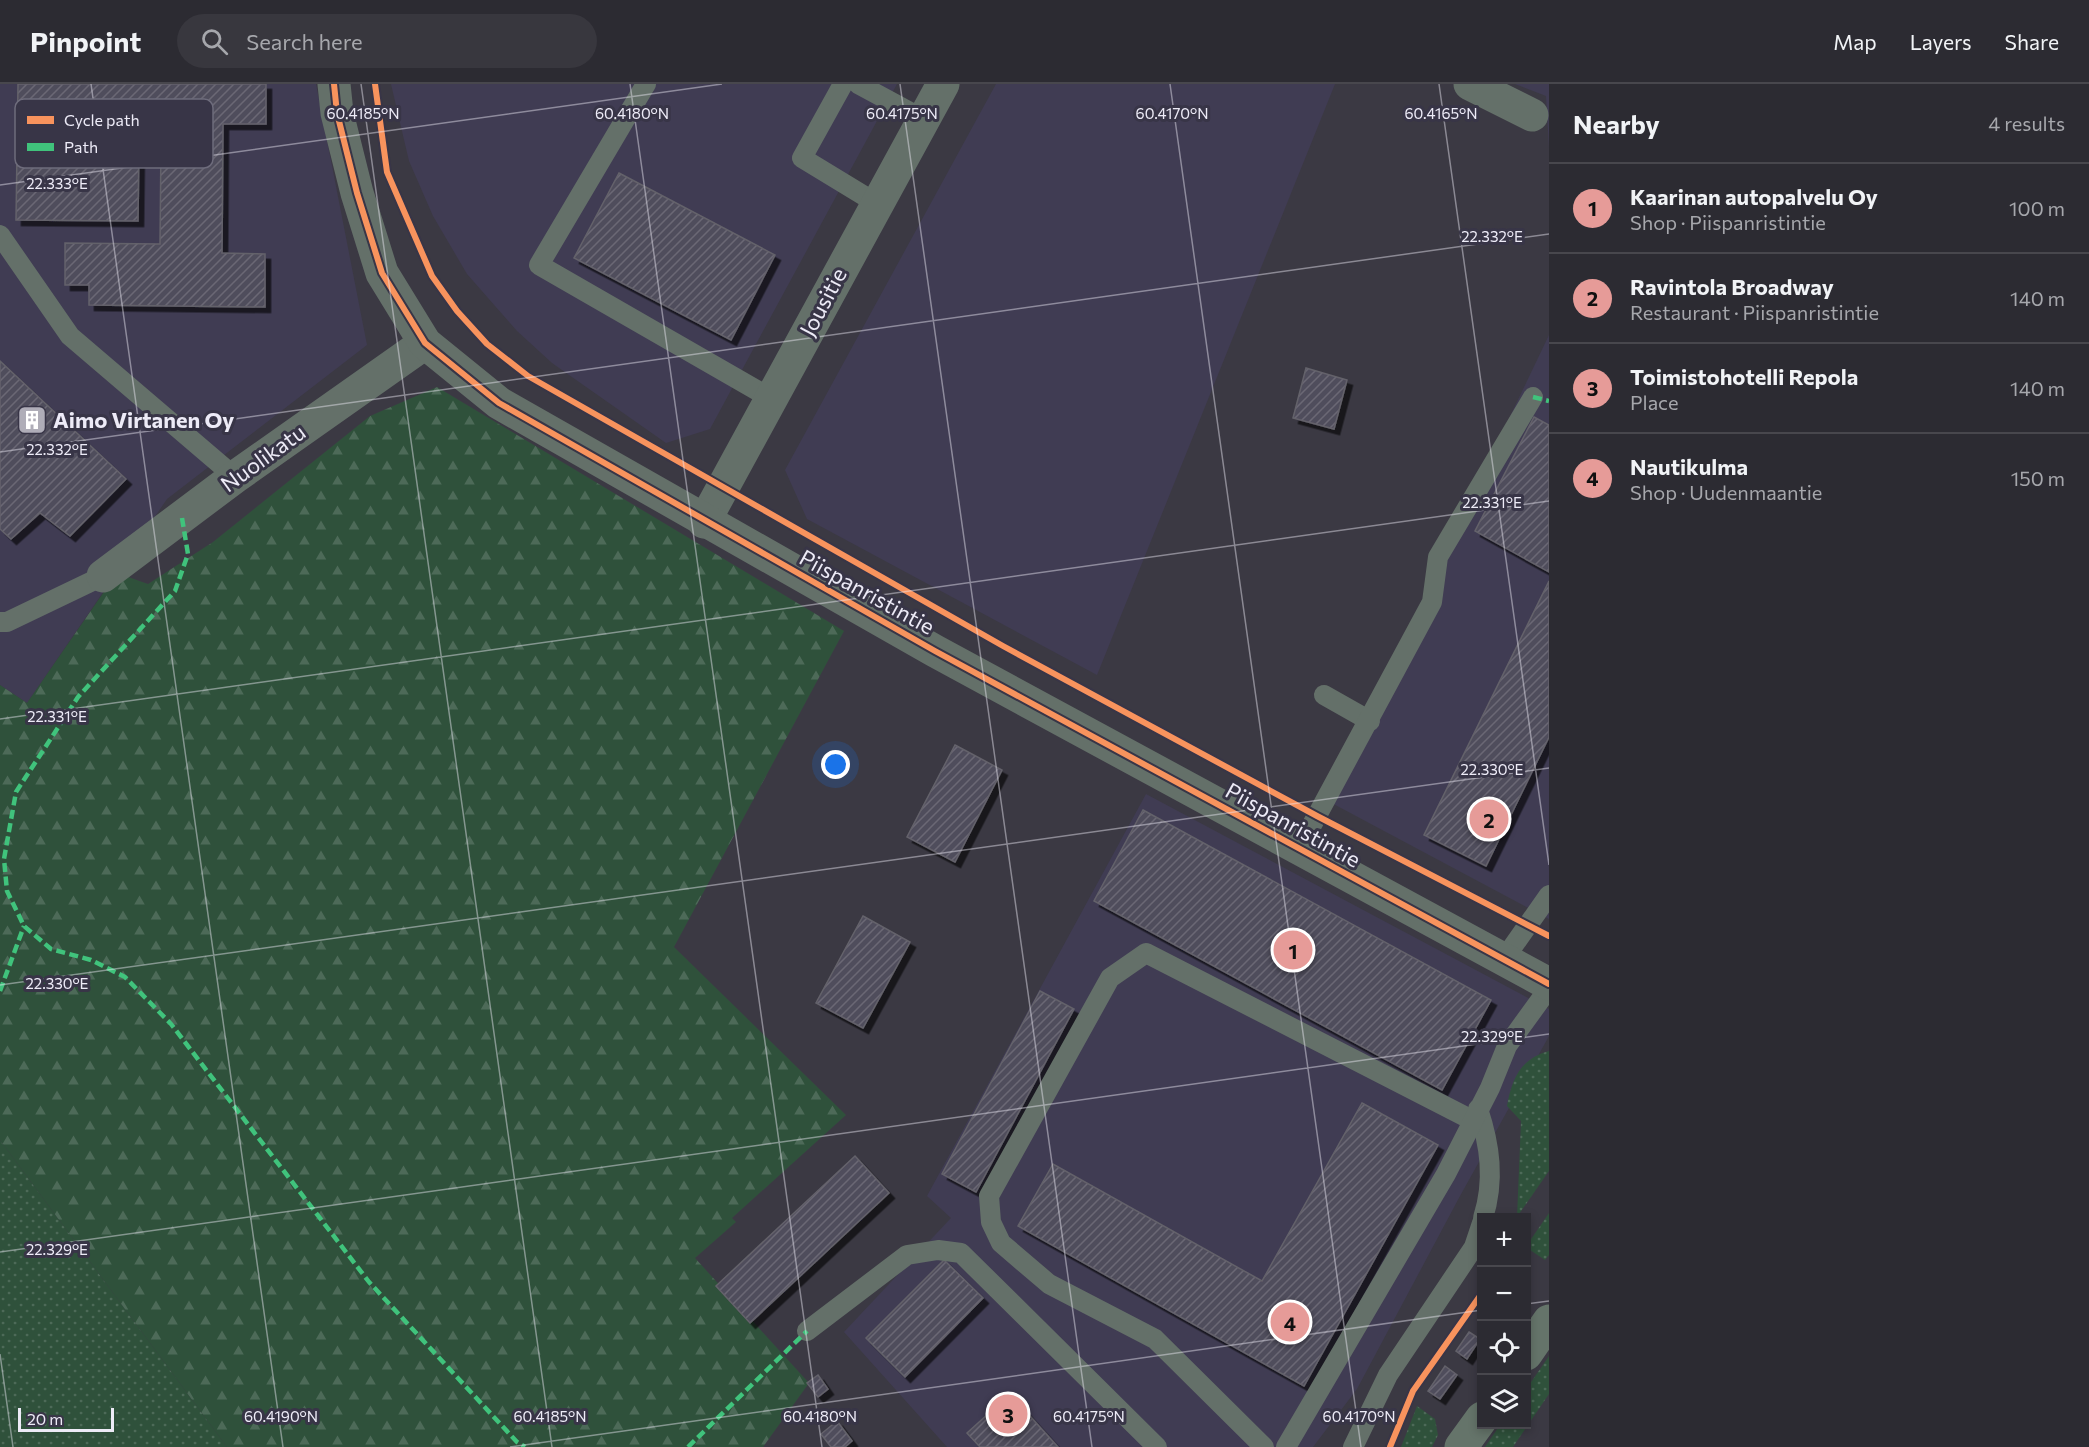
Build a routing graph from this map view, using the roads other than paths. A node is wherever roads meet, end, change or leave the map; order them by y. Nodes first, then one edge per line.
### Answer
1 (334, 84) edge
2 (646, 84) edge
3 (843, 84) edge
4 (858, 84) edge
5 (943, 84) edge
6 (1470, 84) edge
7 (1532, 115) dead end
8 (923, 119) junction
9 (876, 203) junction
10 (0, 235) edge
11 (425, 343) junction
12 (1533, 397) dead end
13 (772, 399) junction
14 (235, 477) junction
15 (704, 522) junction
16 (103, 576) joint
17 (0, 622) edge
18 (1324, 695) dead end
19 (1370, 721) junction
20 (1299, 849) junction
21 (1549, 895) edge
22 (1504, 959) junction
23 (1549, 986) edge
24 (1475, 1114) junction
25 (1484, 1213) edge
26 (1477, 1238) edge
27 (1549, 1321) edge
28 (807, 1331) dead end
29 (1531, 1348) edge
30 (1477, 1425) edge
31 (1157, 1447) edge
32 (1264, 1447) edge
33 (1286, 1447) edge
34 (1353, 1447) edge
35 (1461, 1447) edge

1 - 11 street, Piispanristintie
2 - 13 lane
3 - 9 lane
4 - 8 lane
5 - 8 street, Jousitie
6 - 7 street
8 - 9 street, Jousitie
9 - 13 street, Jousitie
10 - 14 lane
11 - 14 street, Nuolikatu
11 - 15 street, Piispanristintie
12 - 19 lane
13 - 15 street, Jousitie
14 - 16 street, Nuolikatu
15 - 20 street, Piispanristintie
16 - 17 lane
18 - 19 lane
19 - 20 lane
20 - 22 street, Piispanristintie
21 - 22 lane
22 - 23 street, Piispanristintie
23 - 24 lane
24 - 25 lane
24 - 32 lane
24 - 33 lane
26 - 34 lane
27 - 29 main road
28 - 31 lane
30 - 35 main road

